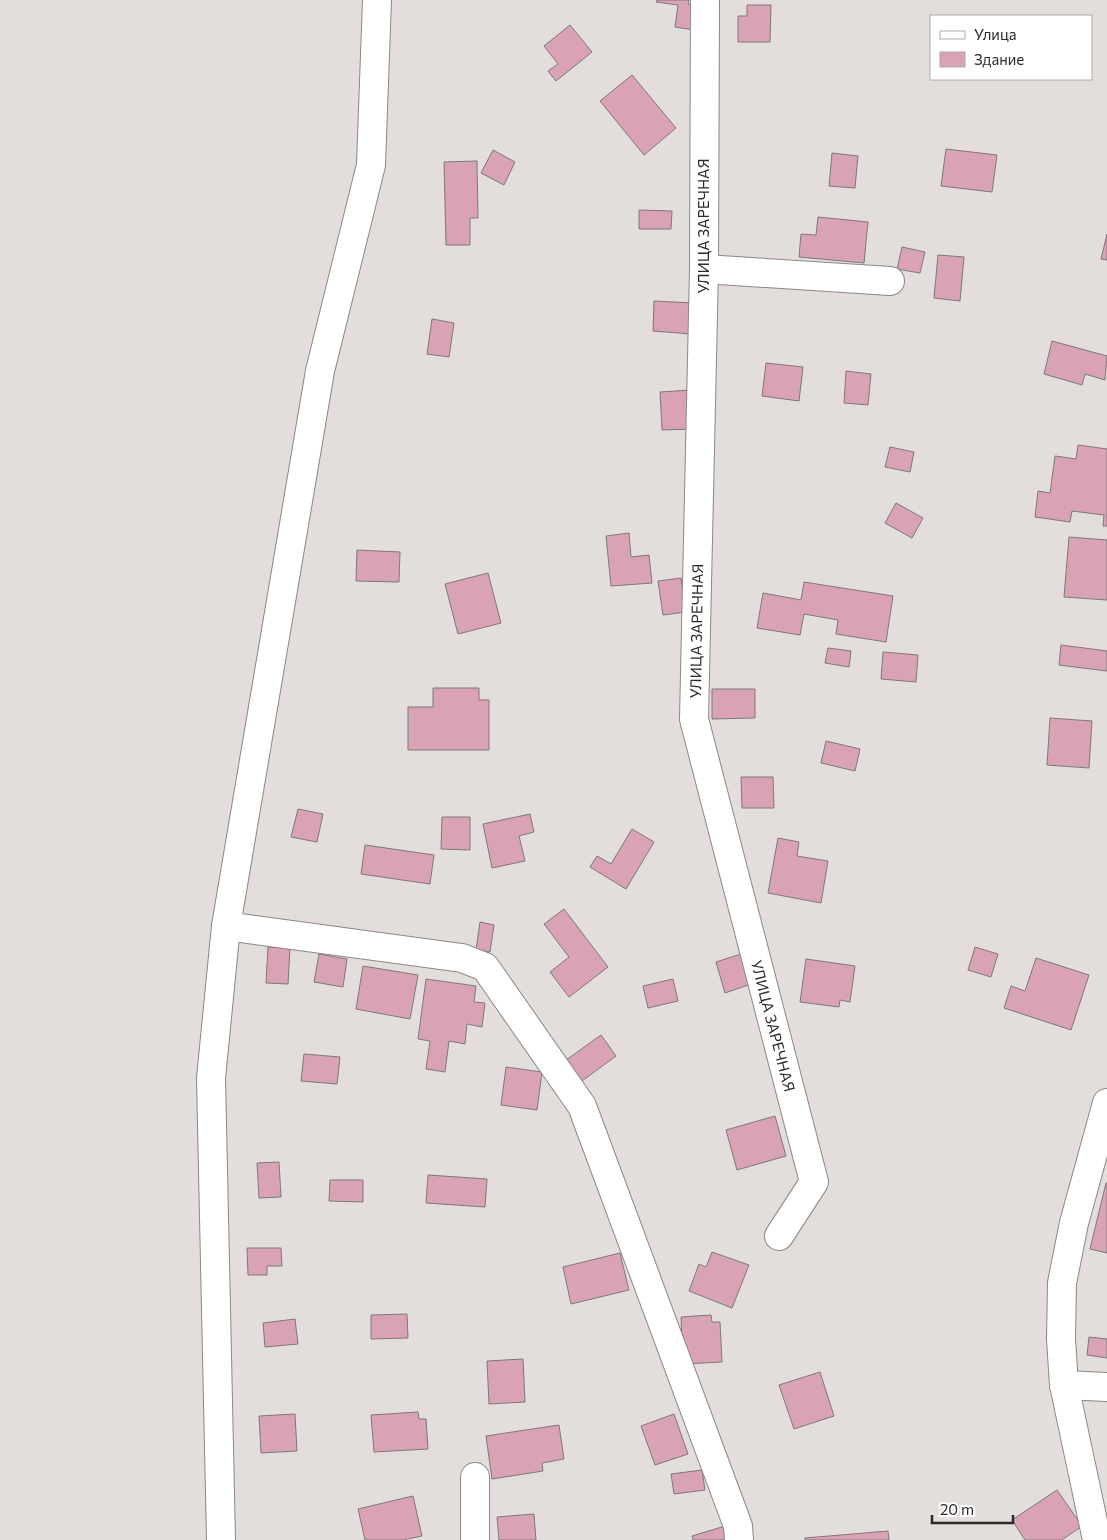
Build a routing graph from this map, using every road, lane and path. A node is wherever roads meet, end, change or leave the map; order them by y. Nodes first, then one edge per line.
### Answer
1 (376, 0) edge
2 (704, 0) edge
3 (704, 269) junction
4 (890, 281) dead end
5 (226, 926) junction
6 (1107, 1104) edge
7 (779, 1236) dead end
8 (1064, 1385) junction
9 (1107, 1387) edge
10 (475, 1477) dead end
11 (221, 1540) edge
12 (475, 1540) edge
13 (739, 1540) edge
14 (1097, 1540) edge

1 - 5 street
2 - 3 street, УЛИЦА ЗАРЕЧНАЯ
3 - 4 street
3 - 7 street, УЛИЦА ЗАРЕЧНАЯ
5 - 11 street
5 - 13 street
6 - 8 street
8 - 9 street
8 - 14 street
10 - 12 street

